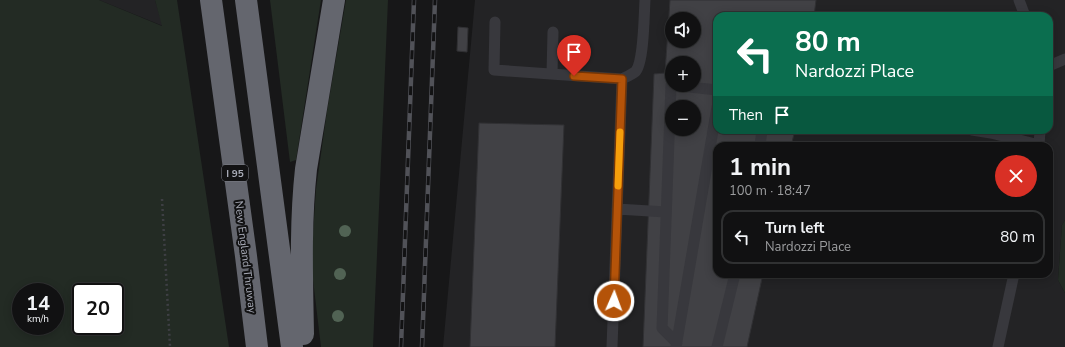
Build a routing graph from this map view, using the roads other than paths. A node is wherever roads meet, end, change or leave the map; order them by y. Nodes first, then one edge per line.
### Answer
1 (211, 0) edge
2 (246, 0) edge
3 (334, 0) edge
4 (645, 0) edge
5 (1019, 0) edge
6 (1024, 12) edge
7 (495, 22) dead end
8 (553, 32) dead end
9 (1065, 58) edge
10 (1053, 64) edge
11 (552, 74) junction
12 (622, 79) junction
13 (701, 88) edge
14 (713, 90) edge
15 (671, 92) edge
16 (713, 130) edge
17 (995, 134) edge
18 (1024, 142) edge
19 (617, 209) junction
20 (666, 212) junction
21 (734, 278) edge
22 (1013, 278) edge
23 (676, 345) edge
24 (257, 347) edge
25 (292, 347) edge
26 (304, 347) edge
27 (612, 347) edge
28 (718, 347) edge
29 (998, 347) edge

1 - 24 highway, New England Thruway / I 95
2 - 25 highway
3 - 26 highway
4 - 12 lane
5 - 6 lane
7 - 11 lane
8 - 11 lane
9 - 10 lane
11 - 12 lane
12 - 19 lane
13 - 14 lane
15 - 20 lane
16 - 23 lane
17 - 18 lane
19 - 20 lane
19 - 27 lane
20 - 23 lane
21 - 28 lane
22 - 29 lane

